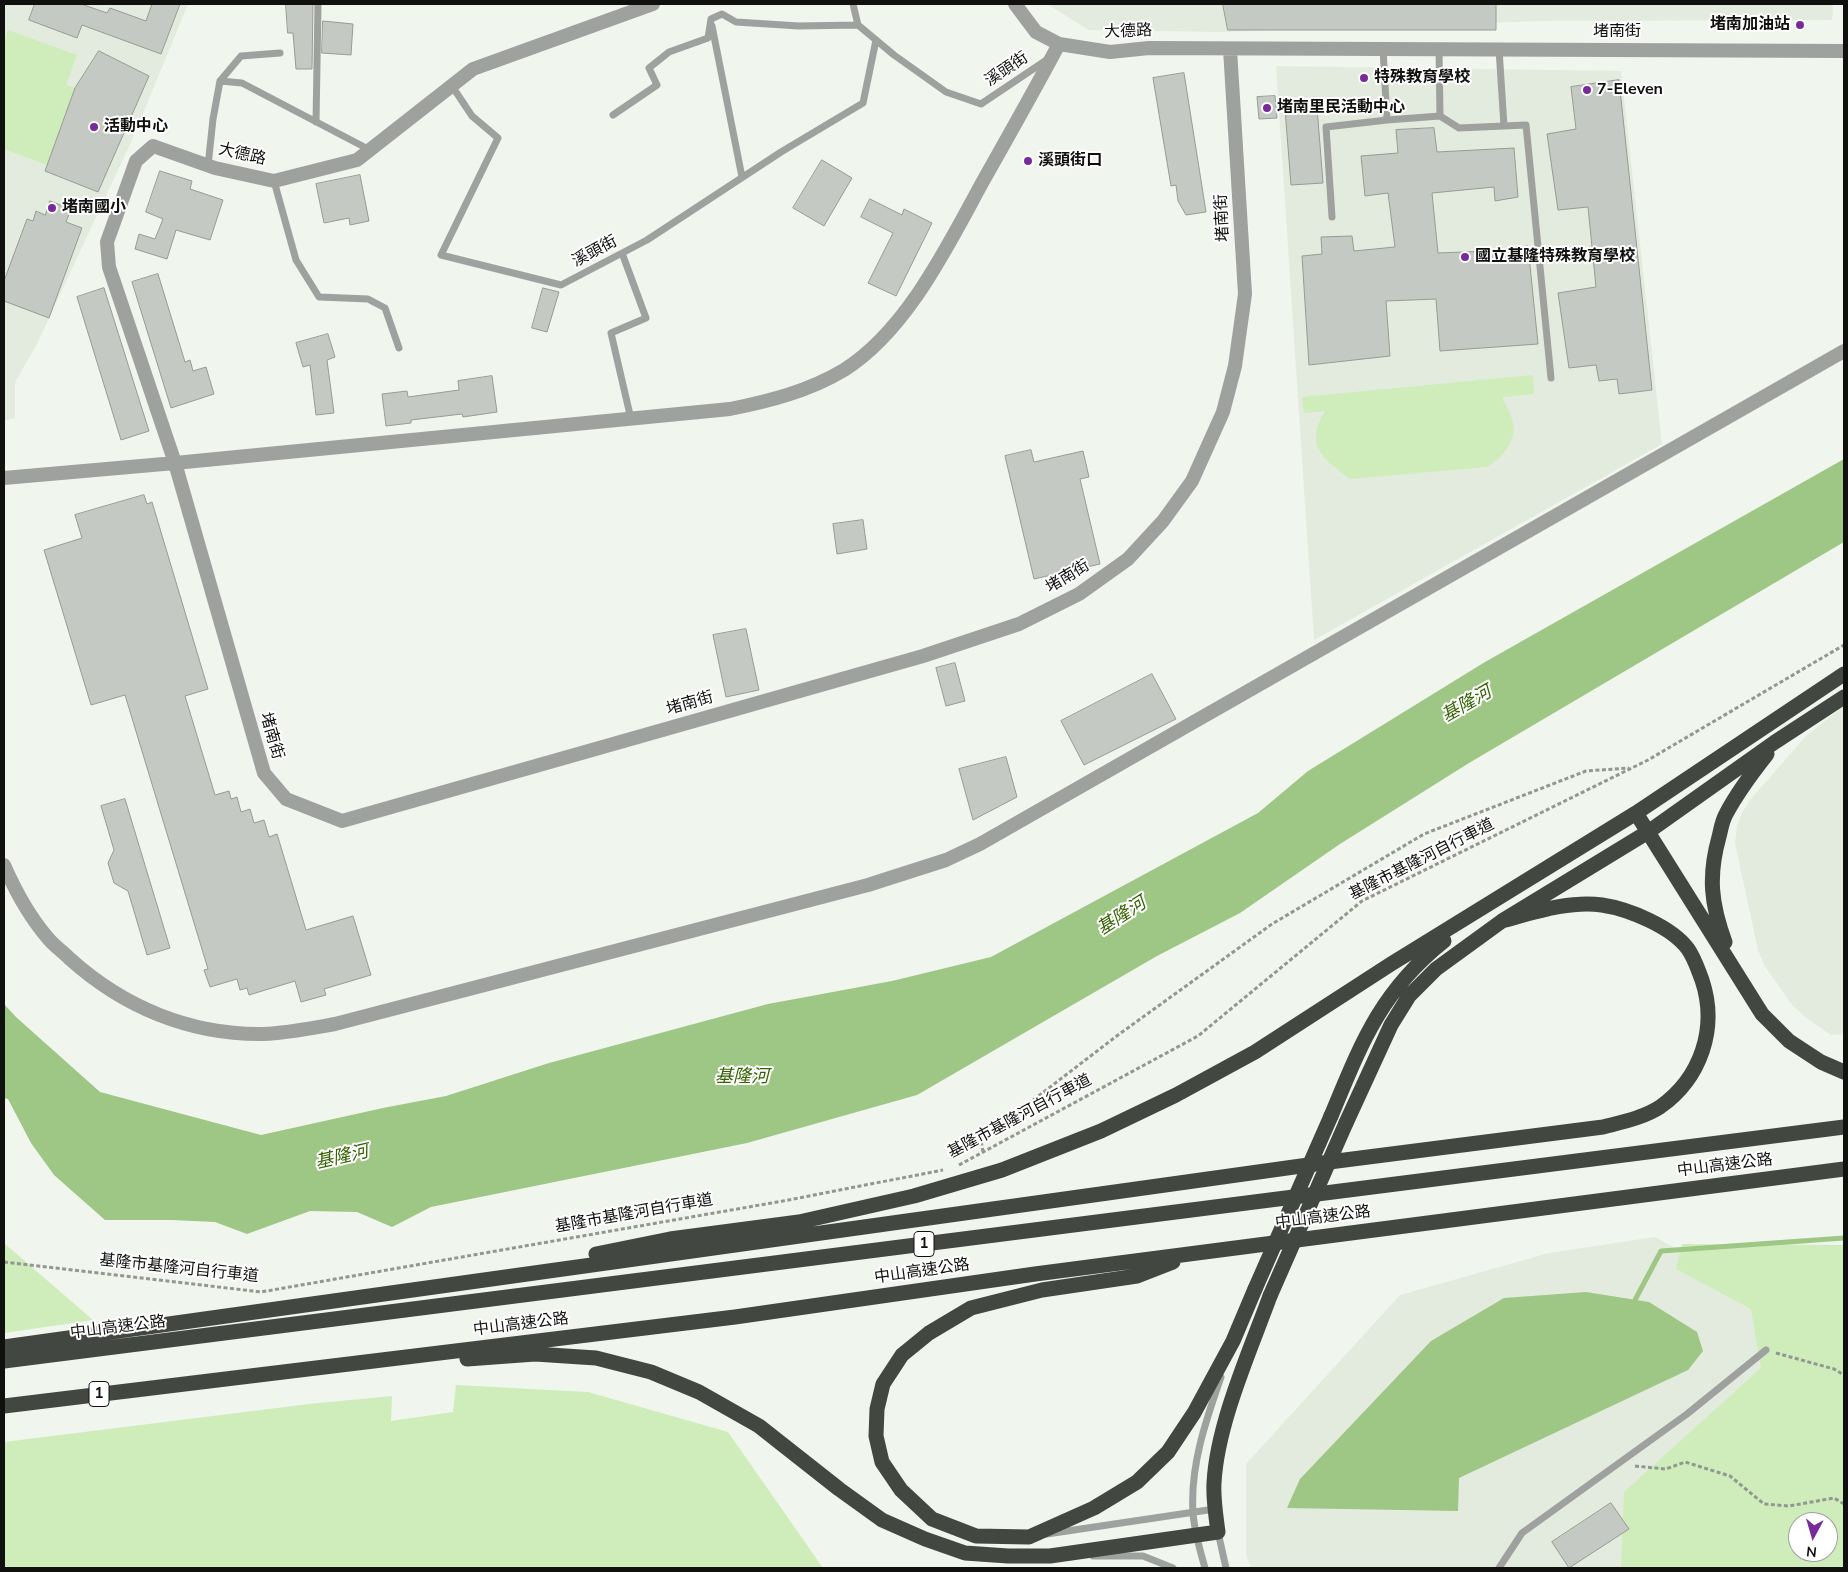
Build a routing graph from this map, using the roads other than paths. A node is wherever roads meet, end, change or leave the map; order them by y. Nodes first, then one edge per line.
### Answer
1 (318, 4) edge
2 (653, 4) edge
3 (853, 4) edge
4 (1015, 4) edge
5 (711, 19) junction
6 (858, 25) junction
7 (876, 40) junction
8 (1844, 43) edge
9 (1439, 48) junction
10 (1230, 49) junction
11 (1383, 49) junction
12 (1499, 49) junction
13 (1056, 50) junction
14 (1815, 50) junction
15 (1844, 51) edge
16 (280, 54) dead end
17 (220, 81) junction
18 (452, 86) junction
19 (612, 115) dead end
20 (1440, 116) junction
21 (1387, 120) junction
22 (316, 122) junction
23 (1504, 126) junction
24 (370, 150) junction
25 (208, 166) junction
26 (742, 177) junction
27 (274, 181) junction
28 (1332, 217) dead end
29 (622, 253) junction
30 (399, 348) dead end
31 (1844, 351) edge
32 (1551, 378) dead end
33 (631, 420) junction
34 (175, 463) junction
35 (4, 478) edge
36 (1844, 674) edge
37 (1844, 697) edge
38 (1776, 742) junction
39 (1636, 813) junction
40 (1648, 832) junction
41 (4, 865) edge
42 (1492, 903) junction
43 (1502, 921) junction
44 (1734, 969) junction
45 (1844, 1072) edge
46 (1844, 1127) edge
47 (1844, 1169) edge
48 (1195, 1253) junction
49 (455, 1283) junction
50 (1233, 1341) junction
51 (4, 1347) edge
52 (1766, 1350) road end
53 (4, 1361) edge
54 (194, 1382) junction
55 (4, 1406) edge
56 (1215, 1509) junction
57 (1193, 1512) junction
58 (1218, 1532) junction
59 (1196, 1535) junction
60 (1029, 1537) junction
61 (1050, 1556) junction
62 (1173, 1568) edge
63 (1205, 1568) edge
64 (1226, 1568) edge
65 (1499, 1568) edge

1 - 22 lane
2 - 18 street, 大德路
3 - 6 lane
4 - 13 street, 大德路
5 - 6 lane
5 - 19 lane
5 - 26 lane
6 - 7 lane, 溪頭街
7 - 13 lane, 溪頭街
7 - 26 lane, 溪頭街
8 - 14 street, 堵南街
9 - 11 street, 堵南街
9 - 12 street, 堵南街
9 - 20 lane
10 - 11 street, 堵南街
10 - 13 street, 大德路
10 - 34 street, 堵南街
11 - 21 lane
12 - 14 street, 堵南街
12 - 23 lane
13 - 33 street
14 - 15 street, 堵南街
16 - 17 lane
17 - 22 lane
17 - 25 lane
18 - 24 street, 大德路
18 - 29 lane, 溪頭街
20 - 21 lane
20 - 23 lane
21 - 28 lane
22 - 24 lane
23 - 32 lane
24 - 27 street, 大德路
25 - 27 street, 大德路
25 - 34 street, 大德路
26 - 29 lane, 溪頭街
27 - 30 lane
29 - 33 lane
31 - 41 street
33 - 34 street
34 - 35 street
36 - 39 highway
37 - 38 highway
38 - 40 highway
38 - 44 highway
39 - 40 highway
39 - 42 highway
40 - 43 highway
40 - 44 highway
42 - 49 highway
42 - 50 highway, bridge
43 - 49 highway
43 - 56 highway, bridge
44 - 45 highway
46 - 53 highway, 中山高速公路 / 1
47 - 48 highway, 中山高速公路 / 1
48 - 54 highway, 中山高速公路 / 1
48 - 60 highway
49 - 51 highway
50 - 57 lane
50 - 60 highway
52 - 65 lane
54 - 55 highway, 中山高速公路 / 1
54 - 61 highway
56 - 57 lane
56 - 58 highway
57 - 59 lane
57 - 60 lane
58 - 59 highway
58 - 64 lane
59 - 61 highway
59 - 63 lane
61 - 62 lane

